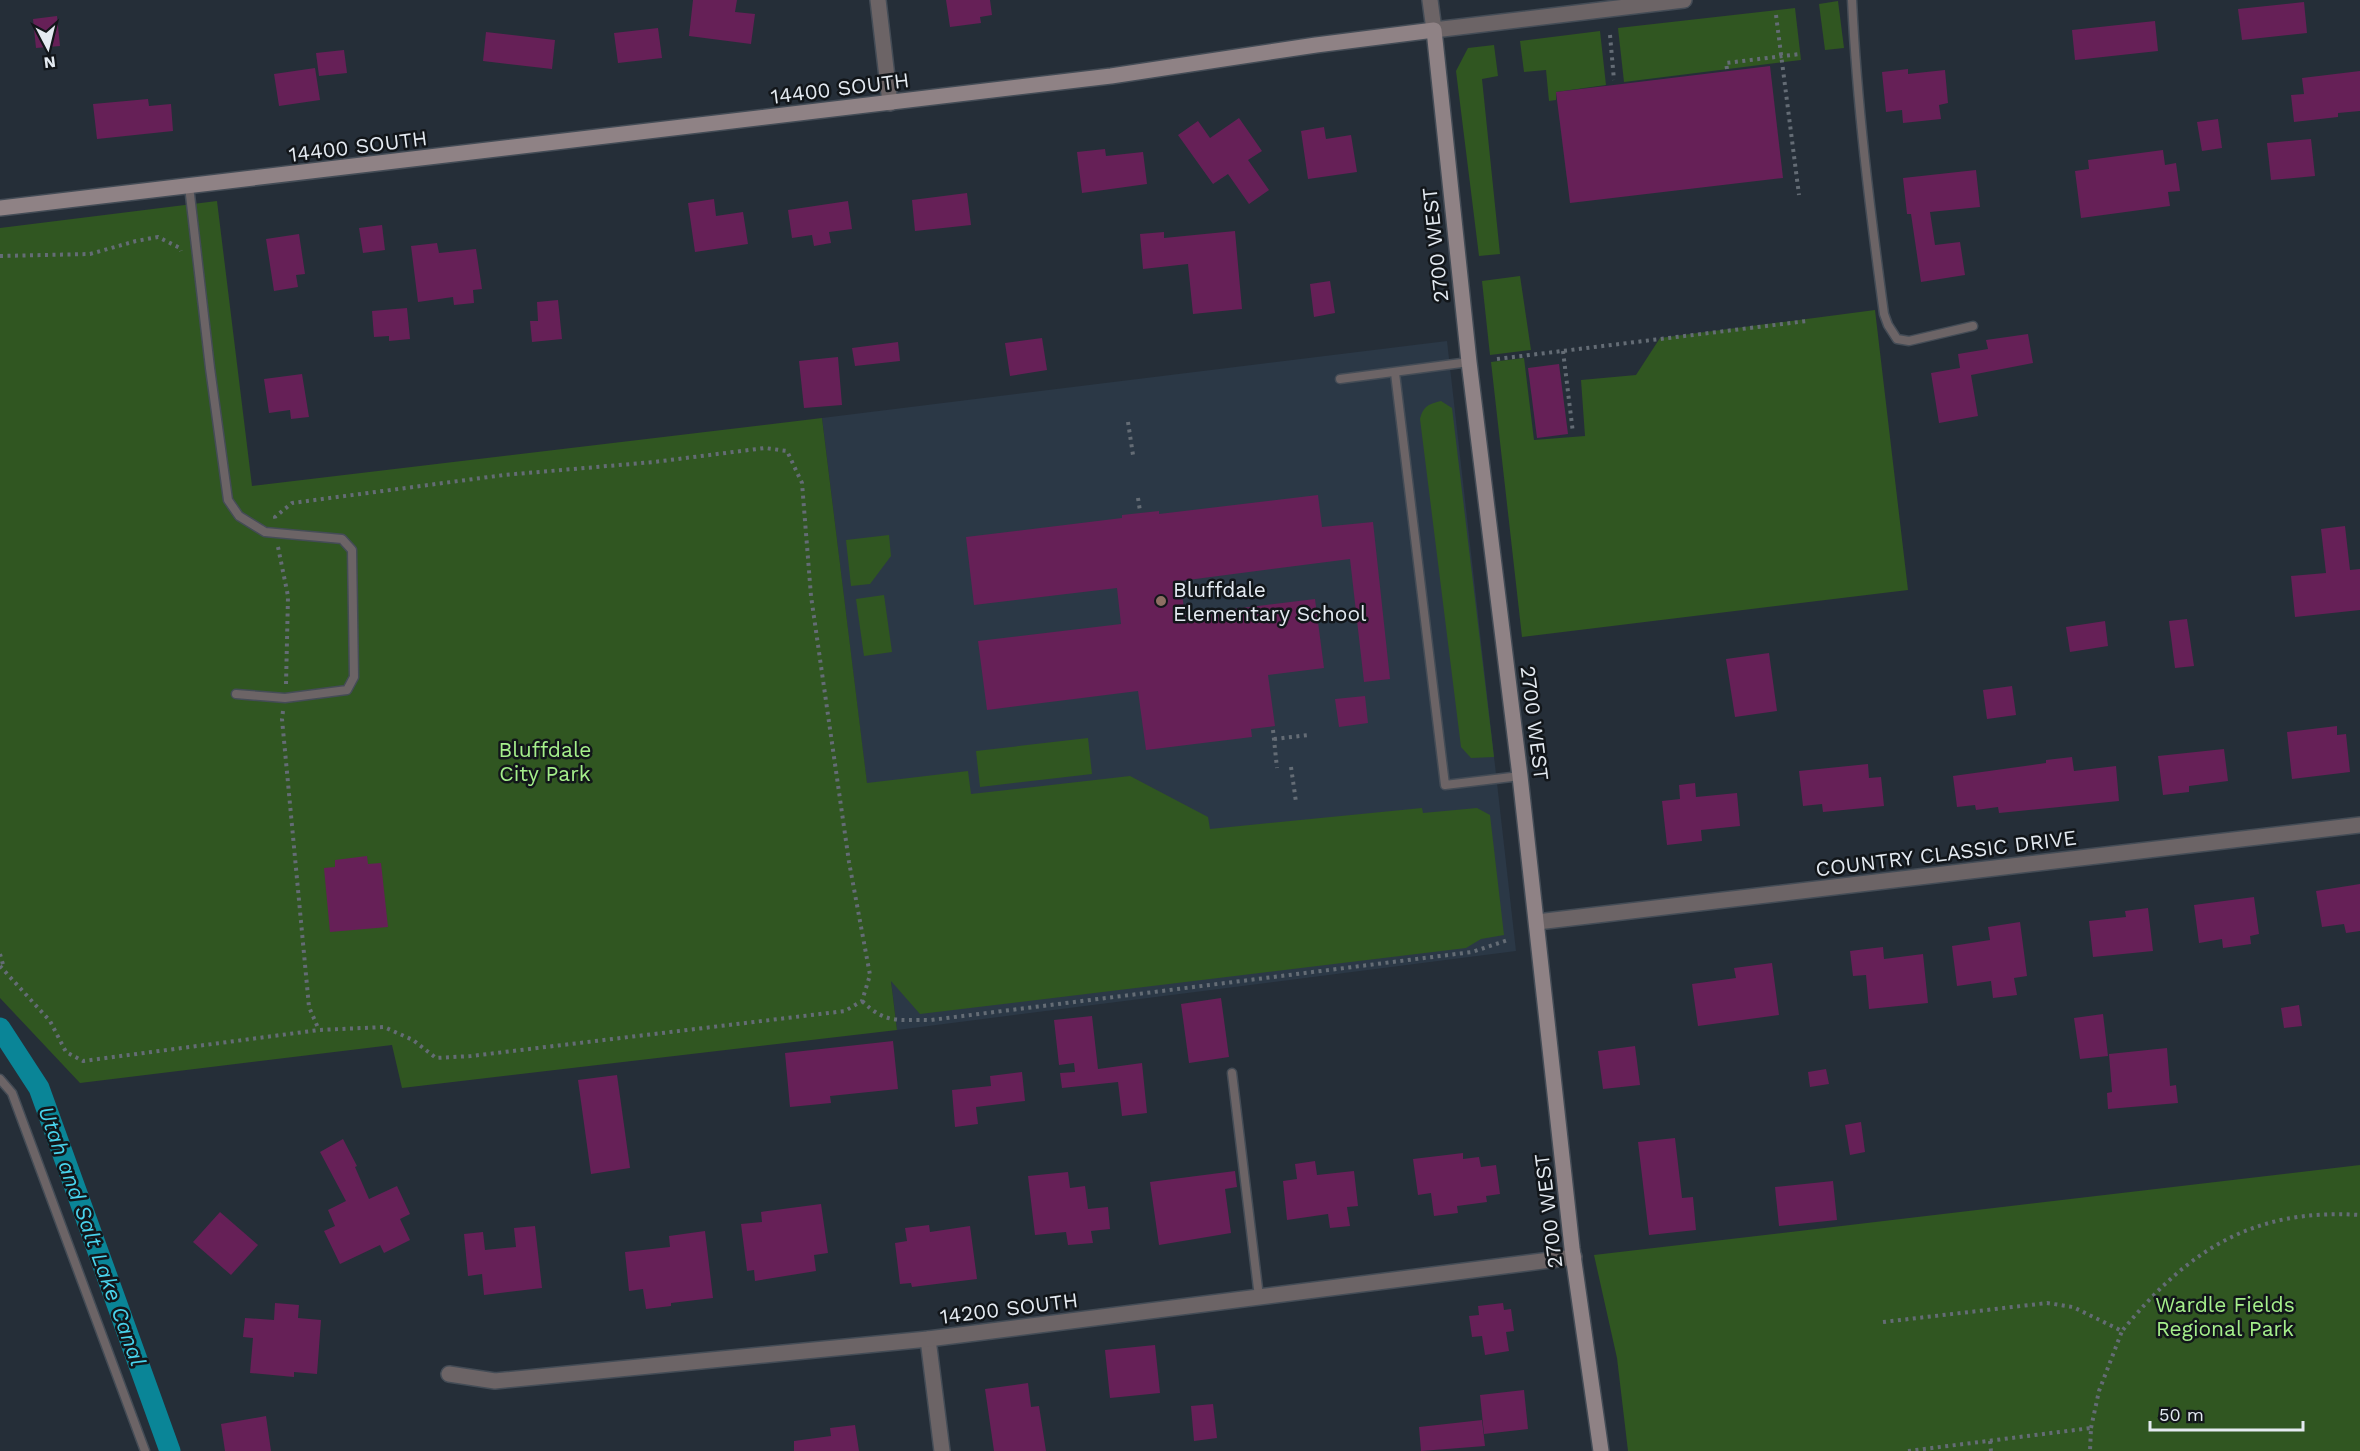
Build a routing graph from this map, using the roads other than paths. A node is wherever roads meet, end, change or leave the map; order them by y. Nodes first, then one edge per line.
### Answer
1 (878, 0) edge
2 (1430, 0) edge
3 (1684, 0) edge
4 (1852, 0) edge
5 (1434, 30) junction
6 (890, 103) junction
7 (189, 186) junction
8 (0, 208) edge
9 (1973, 326) dead end
10 (1469, 362) junction
11 (1395, 372) junction
12 (1340, 379) dead end
13 (236, 694) dead end
14 (1520, 776) junction
15 (2360, 825) edge
16 (1537, 922) junction
17 (1232, 1073) dead end
18 (0, 1078) edge
19 (1574, 1257) junction
20 (1259, 1297) junction
21 (928, 1340) junction
22 (449, 1374) dead end
23 (145, 1451) edge
24 (942, 1451) edge
25 (1601, 1451) edge

1 - 6 street
2 - 5 street, 2700 WEST
3 - 5 street, 14400 SOUTH
4 - 9 lane
5 - 6 main road, 14400 SOUTH
5 - 10 main road, 2700 WEST
6 - 7 main road, 14400 SOUTH
7 - 8 main road, 14400 SOUTH
7 - 13 lane
10 - 11 lane
10 - 14 main road, 2700 WEST
11 - 12 lane
11 - 14 lane
14 - 16 main road, 2700 WEST
15 - 16 street, COUNTRY CLASSIC DRIVE
16 - 19 main road, 2700 WEST
17 - 20 lane
18 - 23 lane
19 - 20 street, 14200 SOUTH
19 - 25 main road, 2700 WEST
20 - 21 street, 14200 SOUTH
21 - 22 street, 14200 SOUTH
21 - 24 street

